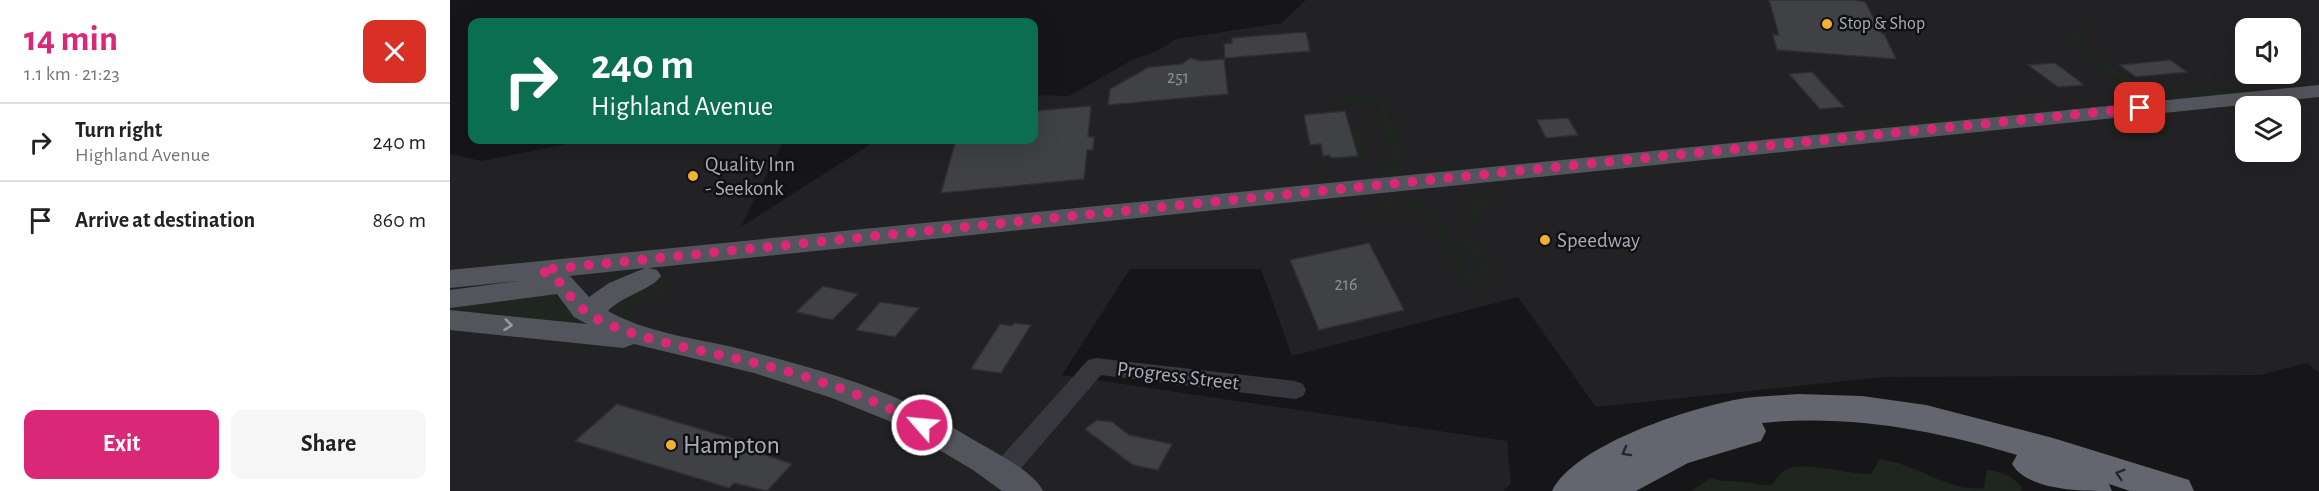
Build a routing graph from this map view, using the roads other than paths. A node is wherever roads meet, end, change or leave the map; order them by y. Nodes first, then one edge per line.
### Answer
1 (2319, 91) edge
2 (2319, 103) edge
3 (2301, 105) edge
4 (2235, 112) edge
5 (540, 270) junction
6 (648, 276) junction
7 (450, 279) edge
8 (564, 284) junction
9 (450, 299) edge
10 (597, 318) junction
11 (450, 320) edge
12 (650, 339) junction
13 (1295, 390) dead end
14 (1014, 482) edge
15 (1570, 491) edge
16 (1608, 491) edge
17 (2094, 491) edge
18 (2176, 491) edge

1 - 5 main road
2 - 3 main road
4 - 6 main road
5 - 7 main road
5 - 8 main road
6 - 8 main road
6 - 10 main road
8 - 9 main road
8 - 10 main road
10 - 12 main road
11 -> 12 main road
12 - 14 main road
13 - 14 street, Progress Street
18 -> 15 highway
16 - 17 highway

